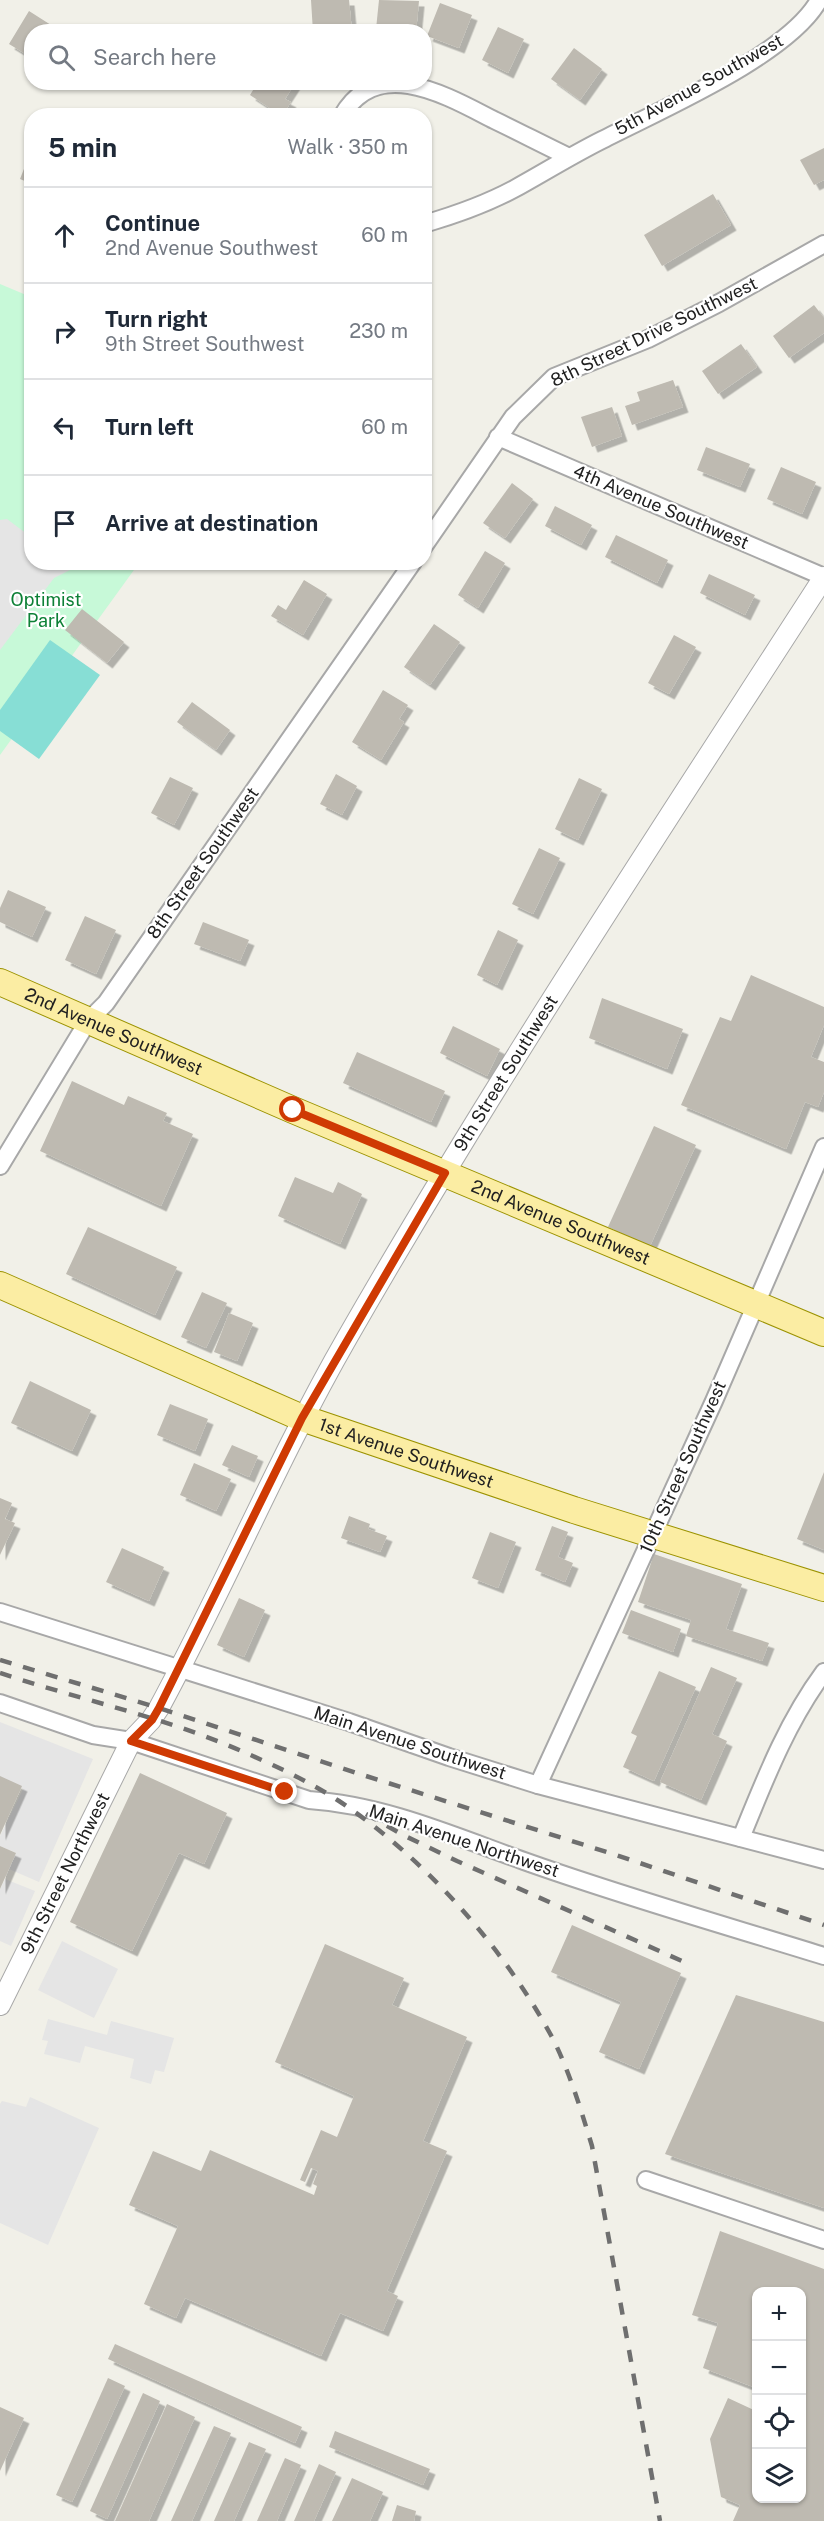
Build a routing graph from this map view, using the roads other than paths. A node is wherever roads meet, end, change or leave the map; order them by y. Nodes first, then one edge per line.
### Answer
1 (819, 0) edge
2 (432, 89) edge
3 (370, 90) edge
4 (349, 108) edge
5 (569, 157) junction
6 (432, 222) edge
7 (824, 244) edge
8 (498, 437) junction
9 (432, 534) edge
10 (407, 570) edge
11 (824, 577) edge
12 (0, 982) edge
13 (88, 1021) junction
14 (824, 1147) edge
15 (0, 1166) edge
16 (445, 1173) junction
17 (0, 1285) edge
18 (755, 1305) junction
19 (824, 1333) edge
20 (302, 1418) junction
21 (652, 1534) junction
22 (824, 1588) edge
23 (0, 1612) edge
24 (181, 1668) junction
25 (824, 1672) edge
26 (0, 1703) edge
27 (131, 1741) junction
28 (537, 1785) junction
29 (741, 1838) junction
30 (824, 1860) edge
31 (824, 1956) edge
32 (0, 2005) edge
33 (646, 2180) dead end
34 (824, 2240) edge

1 - 5 street, 5th Avenue Southwest
2 - 5 street
3 - 4 street
5 - 6 street, 5th Avenue Southwest
7 - 8 street, 8th Street Drive Southwest
8 - 9 street
8 - 11 street, 4th Avenue Southwest
10 - 13 street, 8th Street Southwest
11 - 16 street, 9th Street Southwest
12 - 13 main road, 2nd Avenue Southwest
13 - 15 street, 8th Street Southwest
13 - 16 main road, 2nd Avenue Southwest
14 - 18 street, 10th Street Southwest
16 - 18 main road, 2nd Avenue Southwest
16 - 20 street, 9th Street Southwest
17 - 20 main road, 1st Avenue Southwest
18 - 19 main road, 2nd Avenue Southwest
18 - 21 street, 10th Street Southwest
20 - 21 main road, 1st Avenue Southwest
20 - 24 street, 9th Street Southwest
21 - 22 main road, 1st Avenue Southwest
21 - 28 street, 10th Street Southwest
23 - 24 street, Main Avenue Southwest
24 - 27 street, 9th Street Southwest
24 - 28 street, Main Avenue Southwest
25 - 29 street
26 - 27 street, Main Avenue Northwest
27 - 31 street, Main Avenue Northwest
27 - 32 street, 9th Street Northwest
28 - 29 street, Main Avenue Southwest
29 - 30 street, Main Avenue Southwest
33 - 34 street

